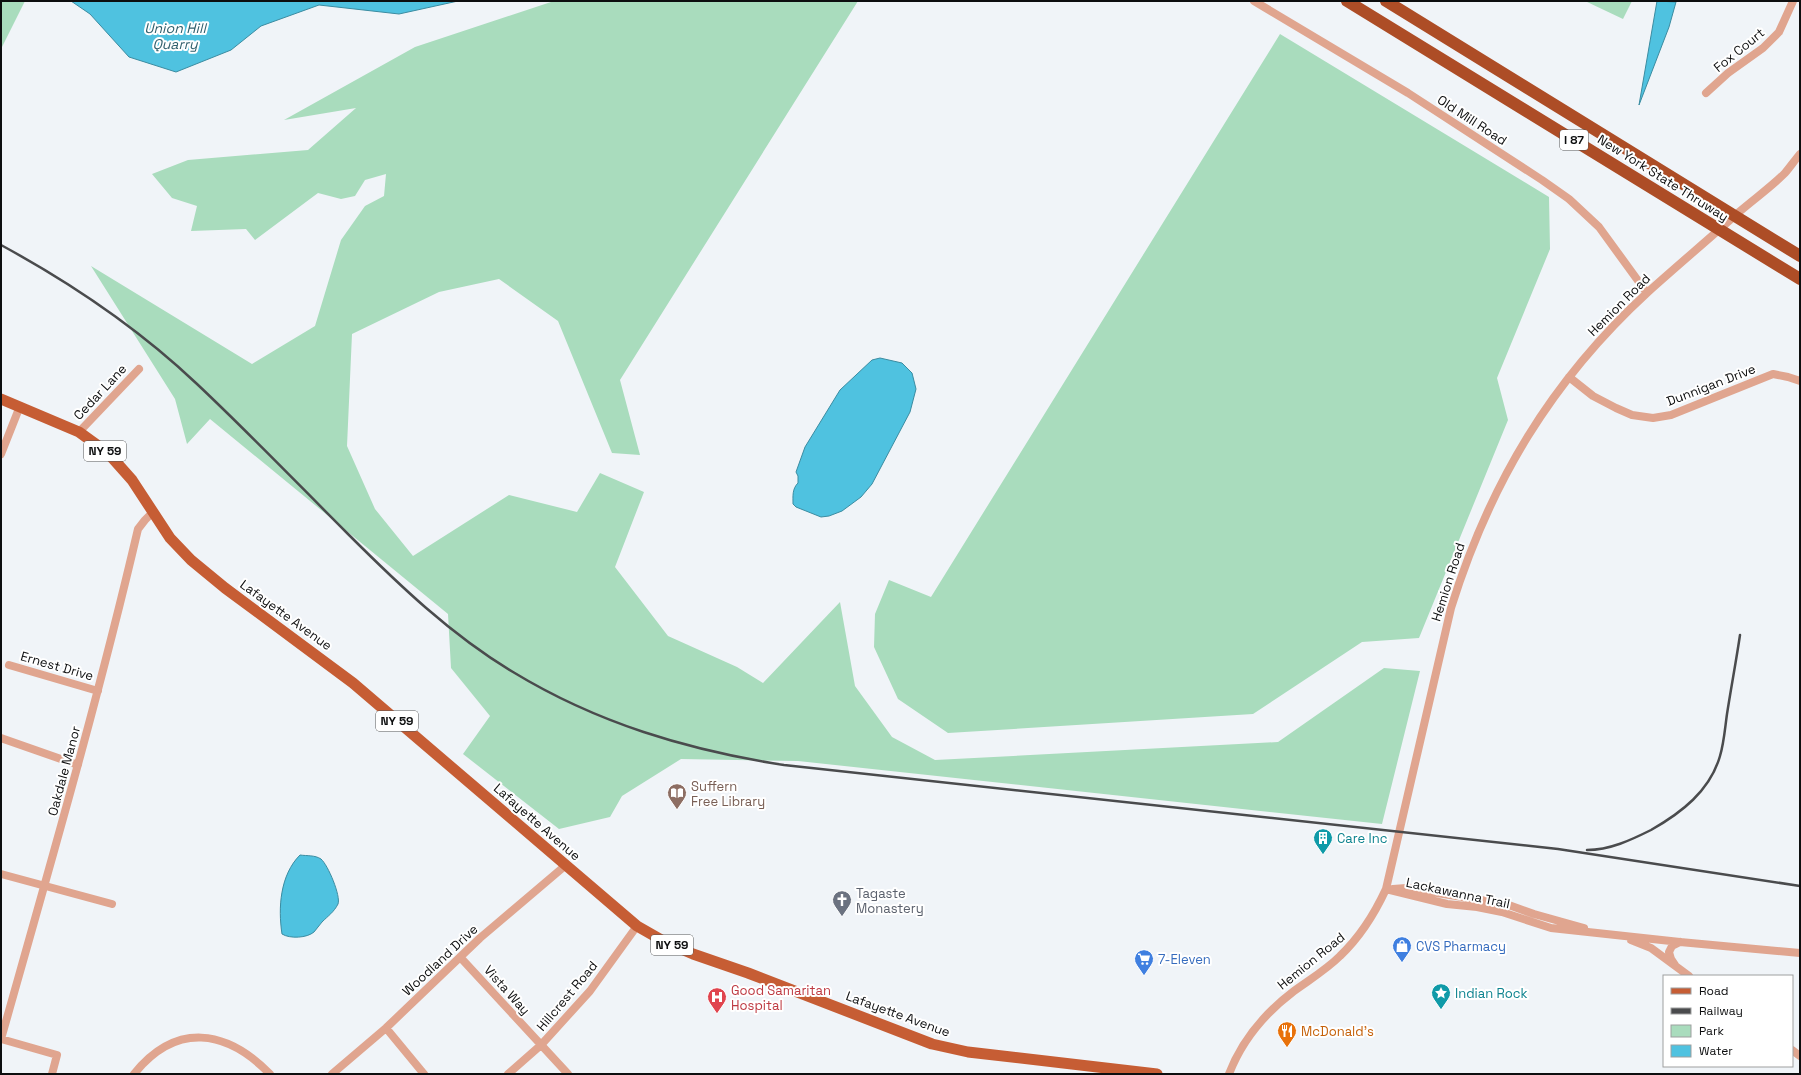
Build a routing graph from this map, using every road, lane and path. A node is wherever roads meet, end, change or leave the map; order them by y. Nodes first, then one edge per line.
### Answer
1 (1254, 1) edge
2 (1347, 1) edge
3 (1386, 1) edge
4 (1793, 1) edge
5 (1706, 93) dead end
6 (1800, 154) edge
7 (1800, 256) edge
8 (1800, 279) edge
9 (1647, 294) junction
10 (139, 369) dead end
11 (1569, 377) junction
12 (1800, 381) edge
13 (1, 399) edge
14 (20, 406) junction
15 (79, 432) junction
16 (1, 454) edge
17 (153, 512) junction
18 (9, 665) dead end
19 (98, 690) junction
20 (1, 738) edge
21 (78, 765) junction
22 (566, 865) junction
23 (1, 874) edge
24 (44, 885) junction
25 (1386, 889) junction
26 (112, 904) dead end
27 (637, 926) junction
28 (1623, 936) junction
29 (1680, 942) junction
30 (1800, 953) edge
31 (460, 957) junction
32 (1676, 966) junction
33 (1688, 975) edge
34 (386, 1028) junction
35 (1, 1039) edge
36 (541, 1045) junction
37 (52, 1074) edge
38 (134, 1074) edge
39 (270, 1074) edge
40 (332, 1074) edge
41 (424, 1074) edge
42 (508, 1074) edge
43 (568, 1074) edge
44 (1157, 1074) edge
45 (1229, 1074) edge

1 - 9 street, Old Mill Road
2 - 8 highway, New York State Thruway / I 87
3 - 7 highway, New York State Thruway / I 87
4 - 5 street, Fox Court
6 - 9 street, Hemion Road
9 - 11 street, Hemion Road
10 - 15 street, Cedar Lane
11 - 12 street, Dunnigan Drive
11 - 25 street, Hemion Road
13 - 14 main road, Lafayette Avenue / NY 59
14 - 15 main road, Lafayette Avenue / NY 59
14 - 16 street
15 - 17 main road, Lafayette Avenue / NY 59
17 - 19 street, Oakdale Manor
17 - 22 main road, Lafayette Avenue / NY 59
18 - 19 street, Ernest Drive
19 - 21 street, Oakdale Manor
20 - 21 street
21 - 24 street, Oakdale Manor
22 - 27 main road, Lafayette Avenue / NY 59
22 - 31 street, Woodland Drive
23 - 24 street
24 - 26 street
24 - 35 street, Oakdale Manor
25 - 28 street, Lackawanna Trail
25 - 45 street, Hemion Road
27 - 36 street, Hillcrest Road
27 - 44 main road, Lafayette Avenue / NY 59
28 - 29 street, Lackawanna Trail
28 - 32 street, Lackawanna Trail
29 - 30 street, Lackawanna Trail
29 - 32 street
31 - 34 street, Woodland Drive
31 - 36 street, Vista Way
32 - 33 street, Lackawanna Trail
34 - 40 street, Woodland Drive
34 - 41 street
35 - 37 street
36 - 42 street, Hillcrest Road
36 - 43 street, Vista Way
38 - 39 street

